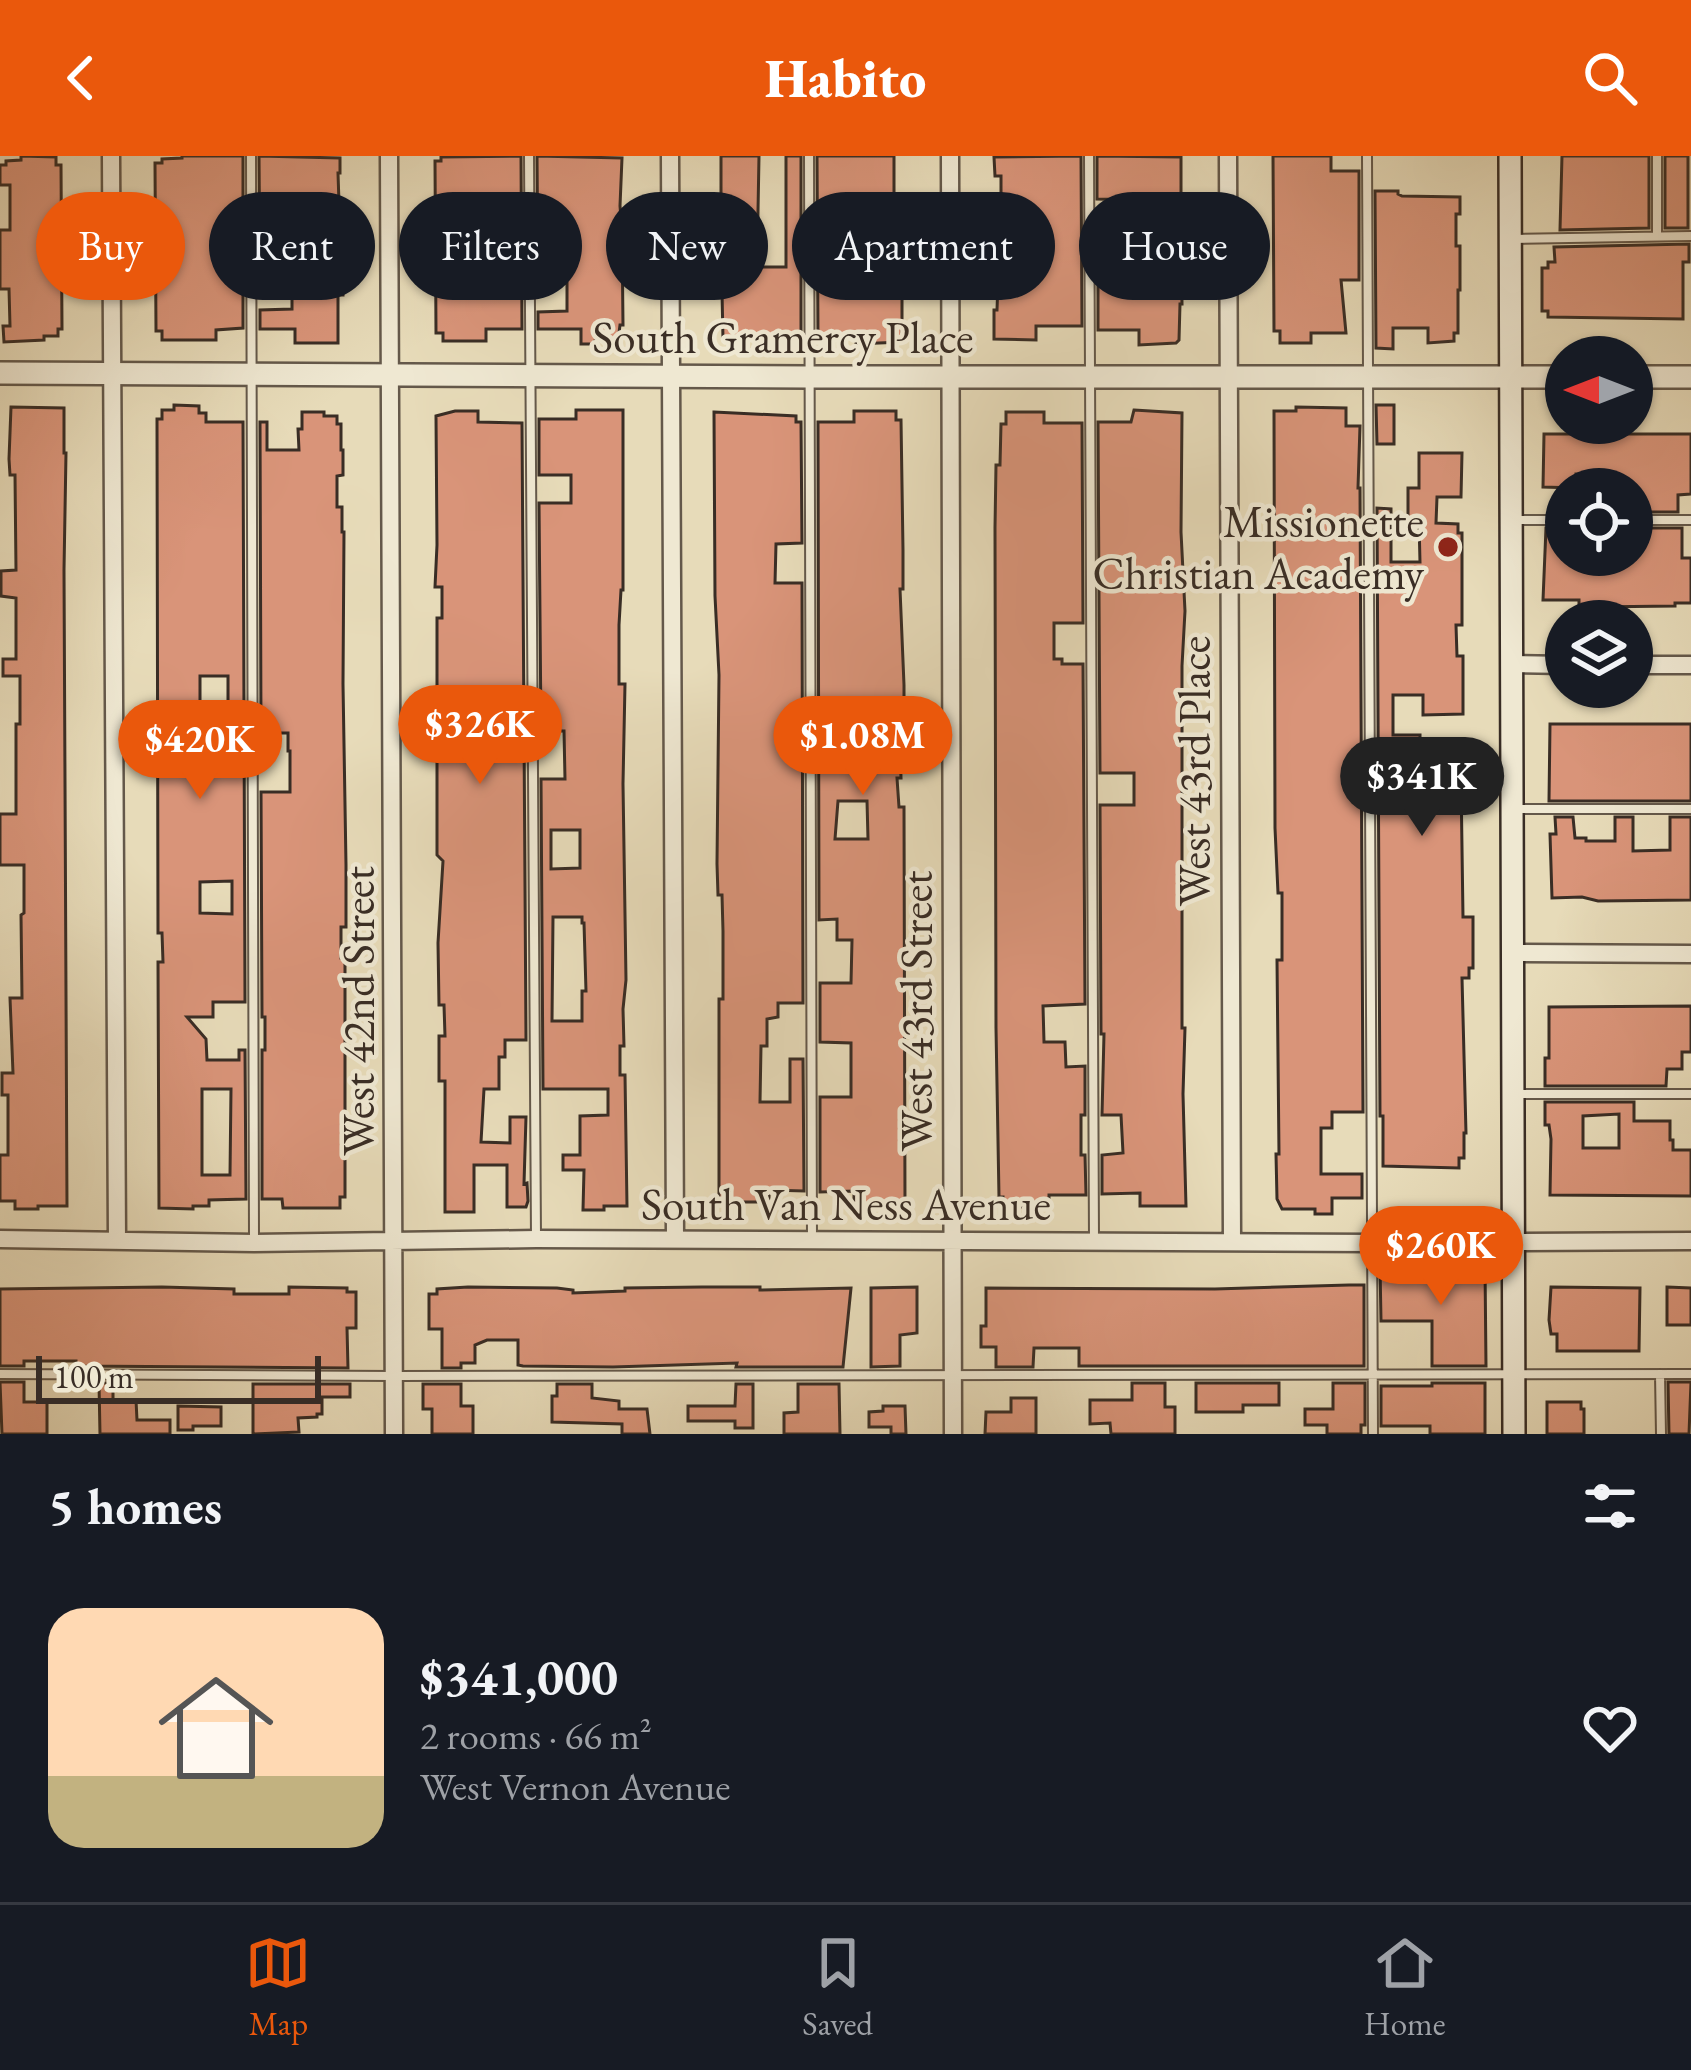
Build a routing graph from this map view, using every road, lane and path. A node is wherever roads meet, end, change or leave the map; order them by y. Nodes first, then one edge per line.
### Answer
1 (111, 156) edge
2 (251, 156) edge
3 (389, 156) edge
4 (529, 156) edge
5 (670, 156) edge
6 (809, 156) edge
7 (950, 156) edge
8 (1089, 156) edge
9 (1228, 156) edge
10 (1367, 156) edge
11 (1510, 156) edge
12 (1658, 156) edge
13 (1657, 236) junction
14 (1691, 236) edge
15 (1510, 238) junction
16 (0, 373) edge
17 (112, 374) junction
18 (252, 374) junction
19 (391, 374) junction
20 (530, 374) junction
21 (1229, 376) junction
22 (1510, 376) junction
23 (1545, 376) edge
24 (672, 377) junction
25 (809, 377) junction
26 (1090, 377) junction
27 (1367, 377) junction
28 (1653, 377) edge
29 (1691, 377) edge
30 (951, 378) junction
31 (1511, 520) junction
32 (1545, 520) edge
33 (1653, 520) edge
34 (1691, 520) edge
35 (1511, 664) junction
36 (1545, 664) edge
37 (1653, 665) edge
38 (1691, 665) edge
39 (1512, 809) junction
40 (1691, 809) edge
41 (1513, 953) junction
42 (1691, 954) edge
43 (1513, 1094) junction
44 (1691, 1094) edge
45 (0, 1239) edge
46 (536, 1239) junction
47 (675, 1239) junction
48 (117, 1240) junction
49 (1094, 1240) junction
50 (812, 1241) junction
51 (952, 1241) junction
52 (1232, 1241) junction
53 (1513, 1241) junction
54 (1691, 1241) edge
55 (394, 1242) junction
56 (254, 1243) junction
57 (1372, 1243) junction
58 (0, 1374) edge
59 (1373, 1374) junction
60 (1513, 1374) junction
61 (1660, 1374) junction
62 (1691, 1374) edge
63 (953, 1375) junction
64 (394, 1376) junction
65 (394, 1434) edge
66 (953, 1434) edge
67 (1372, 1434) edge
68 (1514, 1434) edge
69 (1660, 1434) edge

1 - 17 street
2 - 18 lane
3 - 19 street, West 42nd Street
4 - 20 lane
5 - 24 street
6 - 25 lane
7 - 30 street, West 43rd Street
8 - 26 lane
9 - 21 street, West 43rd Place
10 - 27 lane
11 - 15 street
12 - 13 lane
13 - 14 lane
13 - 15 lane
15 - 22 street
16 - 17 street, South Gramercy Place
17 - 18 street, South Gramercy Place
17 - 48 street
18 - 19 street, South Gramercy Place
18 - 56 lane
19 - 20 street, South Gramercy Place
19 - 55 street, West 42nd Street
20 - 24 street, South Gramercy Place
20 - 46 lane
21 - 26 street, South Gramercy Place
21 - 27 street, South Gramercy Place
21 - 52 street, West 43rd Place
22 - 23 street, South Gramercy Place
22 - 27 street, South Gramercy Place
22 - 31 street
24 - 25 street, South Gramercy Place
24 - 47 street
25 - 30 street, South Gramercy Place
25 - 50 lane
26 - 30 street, South Gramercy Place
26 - 49 lane
27 - 57 lane
28 - 29 street
30 - 51 street, West 43rd Street
31 - 32 lane
31 - 35 street
33 - 34 lane
35 - 36 street
35 - 39 street
37 - 38 street
39 - 40 lane
39 - 41 street
41 - 42 street
41 - 43 street
43 - 44 lane
43 - 53 street
45 - 48 street, South Van Ness Avenue
46 - 47 street, South Van Ness Avenue
46 - 55 street, South Van Ness Avenue
47 - 50 street, South Van Ness Avenue
48 - 56 street, South Van Ness Avenue
49 - 51 street, South Van Ness Avenue
49 - 52 street, South Van Ness Avenue
50 - 51 street, South Van Ness Avenue
51 - 63 street, West 43rd Street
52 - 57 street, South Van Ness Avenue
53 - 54 street, South Van Ness Avenue
53 - 57 street, South Van Ness Avenue
53 - 60 street
55 - 56 street, South Van Ness Avenue
55 - 64 street, West 42nd Street
57 - 59 lane
58 - 64 lane
59 - 60 lane
59 - 63 lane
59 - 67 lane
60 - 61 lane
60 - 68 street
61 - 62 lane
61 - 69 lane
63 - 64 lane
63 - 66 street, West 43rd Street
64 - 65 street, West 42nd Street

